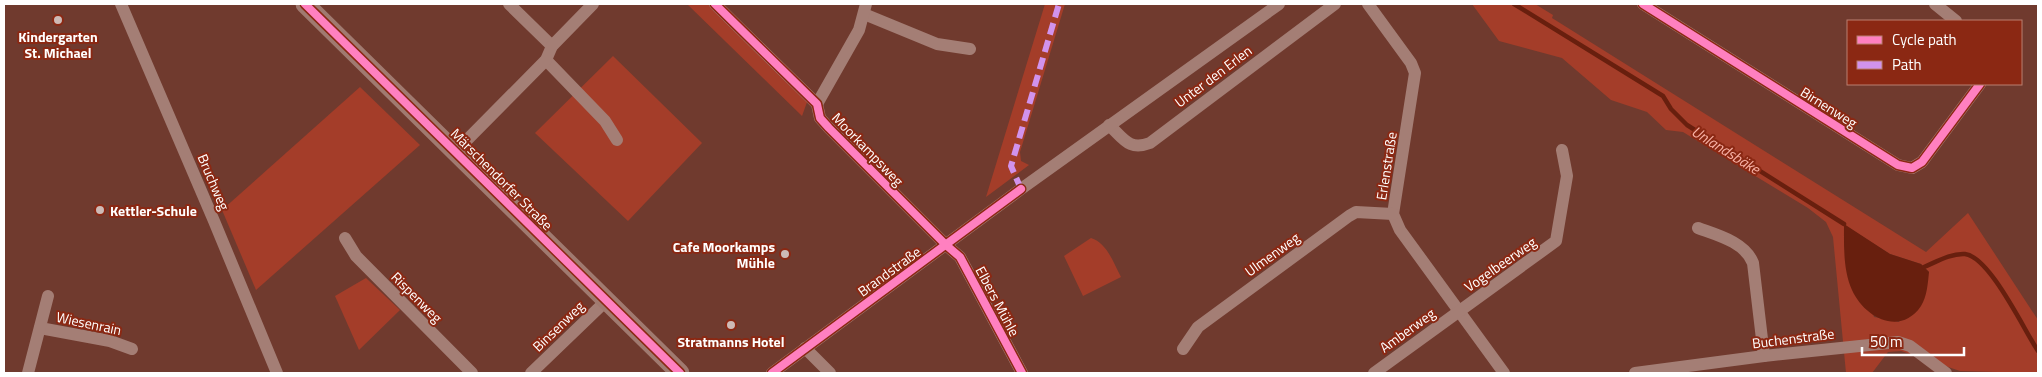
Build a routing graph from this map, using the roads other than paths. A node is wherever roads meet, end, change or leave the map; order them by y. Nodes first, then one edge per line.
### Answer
1 (121, 4) edge
2 (305, 4) edge
3 (508, 4) edge
4 (593, 4) edge
5 (715, 4) edge
6 (1279, 4) edge
7 (1334, 4) edge
8 (1368, 4) edge
9 (1643, 4) edge
10 (1934, 4) edge
11 (865, 9) edge
12 (1955, 20) edge
13 (552, 46) junction
14 (970, 49) dead end
15 (546, 60) junction
16 (1979, 85) edge
17 (817, 104) junction
18 (1109, 125) junction
19 (617, 140) dead end
20 (1562, 150) dead end
21 (456, 151) junction
22 (1393, 214) junction
23 (1698, 228) dead end
24 (345, 238) dead end
25 (946, 245) junction
26 (48, 296) dead end
27 (606, 301) junction
28 (1458, 311) junction
29 (40, 328) junction
30 (805, 348) junction
31 (1183, 348) dead end
32 (132, 349) dead end
33 (1764, 356) junction
34 (1664, 371) edge
35 (28, 373) edge
36 (277, 373) edge
37 (472, 373) edge
38 (531, 373) edge
39 (680, 373) edge
40 (772, 373) edge
41 (830, 373) edge
42 (1022, 373) edge
43 (1374, 373) edge
44 (1504, 373) edge
45 (1635, 373) edge
46 (1946, 373) edge

1 - 36 street, Bruchweg
2 - 21 street, Märschendorfer Straße
3 - 13 street
4 - 13 street
5 - 17 street, Moorkampsweg
6 - 18 street, Brandstraße
7 - 18 street, Unter den Erlen
8 - 22 street, Erlenstraße
9 - 16 street, Birnenweg
10 - 12 street
11 - 14 street
11 - 17 street
13 - 15 street
15 - 19 street
15 - 21 street
17 - 25 street, Moorkampsweg
18 - 25 street, Brandstraße
20 - 28 street, Vogelbeerweg
21 - 27 street, Märschendorfer Straße
22 - 28 street, Erlenstraße
22 - 31 street, Ulmenweg
23 - 33 street
24 - 37 street, Rispenweg
25 - 30 street, Brandstraße
25 - 42 street, Elbers Mühle
26 - 29 street, Wiesenrain
27 - 38 street, Binsenweg
27 - 39 street, Märschendorfer Straße
28 - 43 street, Amberweg
28 - 44 street, Erlenstraße
29 - 32 street, Wiesenrain
29 - 35 street, Wiesenrain
30 - 40 street, Brandstraße
30 - 41 street
33 - 34 street, Buchenstraße
33 - 46 street, Buchenstraße
34 - 45 street, Buchenstraße

